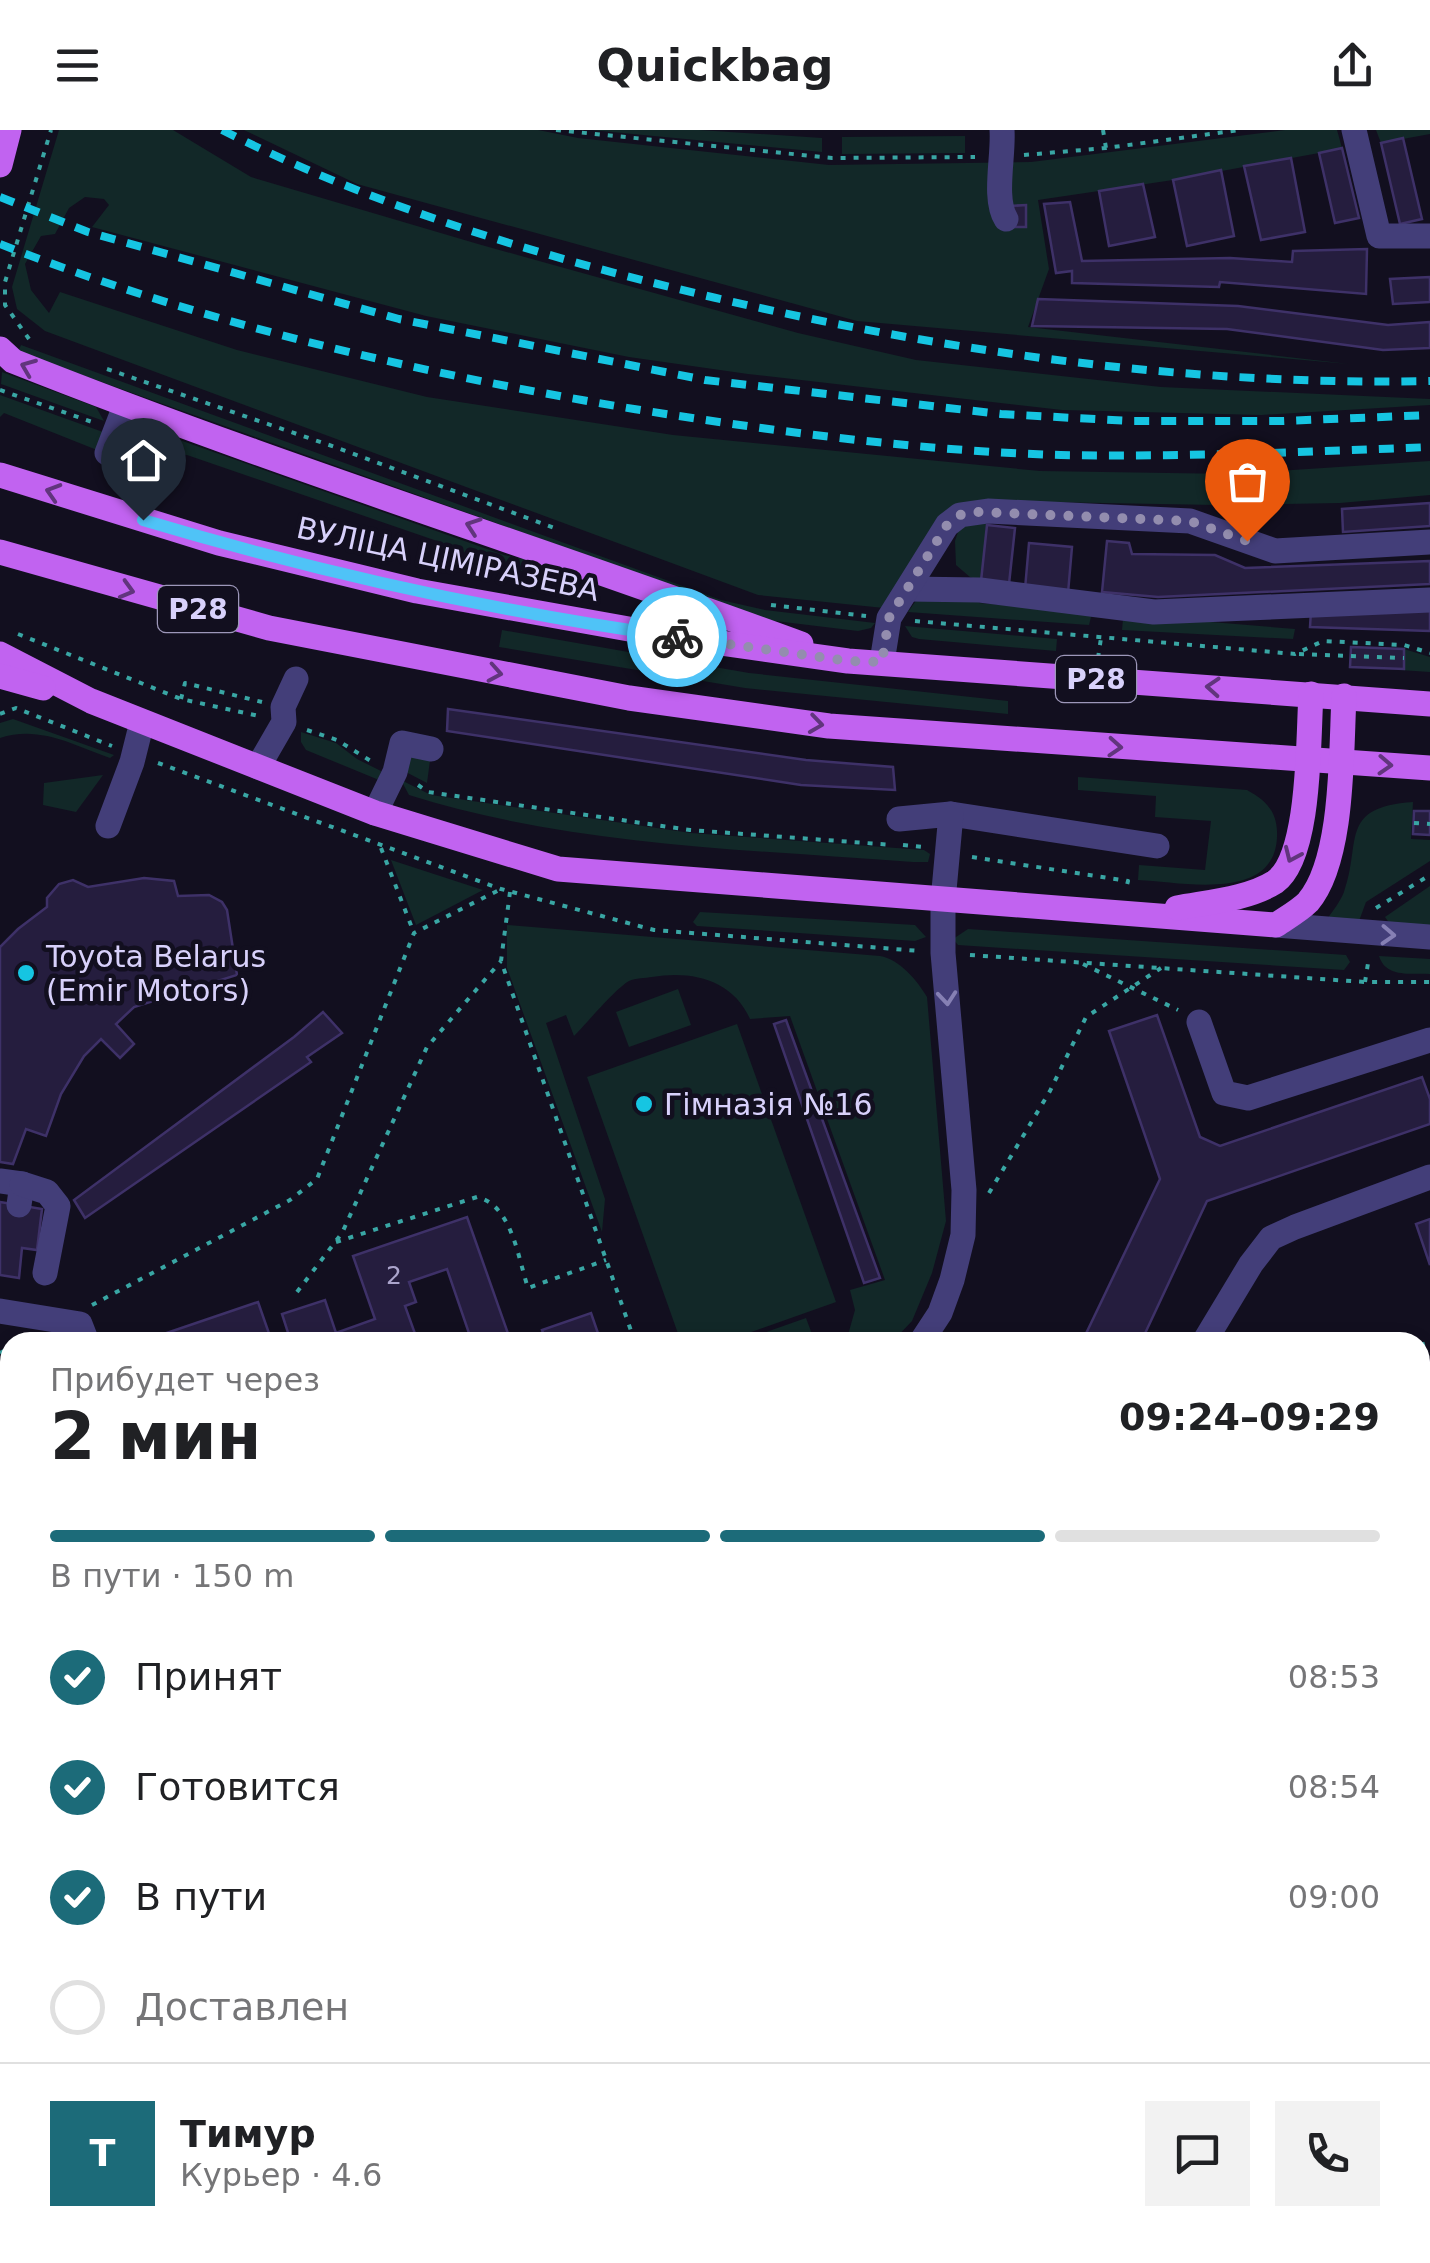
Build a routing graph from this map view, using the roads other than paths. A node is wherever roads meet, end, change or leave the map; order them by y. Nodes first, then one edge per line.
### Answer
1 (10, 130) edge
2 (1354, 130) edge
3 (1003, 143) edge
4 (0, 165) edge
5 (1006, 218) dead end
6 (1430, 236) edge
7 (0, 349) edge
8 (125, 406) junction
9 (112, 442) road end
10 (0, 474) edge
11 (1430, 542) edge
12 (0, 552) edge
13 (908, 589) junction
14 (1430, 600) edge
15 (0, 654) edge
16 (848, 661) junction
17 (882, 662) junction
18 (0, 676) edge
19 (296, 678) dead end
20 (1310, 694) junction
21 (1344, 696) junction
22 (91, 700) junction
23 (1430, 704) edge
24 (142, 722) junction
25 (431, 749) dead end
26 (1306, 760) junction
27 (1340, 762) junction
28 (258, 767) junction
29 (1430, 768) edge
30 (374, 813) junction
31 (951, 814) junction
32 (899, 819) dead end
33 (108, 826) dead end
34 (1158, 846) dead end
35 (943, 901) junction
36 (1152, 913) junction
37 (1276, 925) junction
38 (1430, 937) edge
39 (1200, 1022) road end
40 (1430, 1040) edge
41 (1430, 1176) edge
42 (14, 1190) edge
43 (45, 1273) dead end
44 (0, 1312) edge
45 (84, 1332) edge
46 (927, 1332) edge
47 (1210, 1332) edge

1 - 4 main road
2 - 6 street
3 - 5 street
8 -> 7 main road
8 - 9 street
16 -> 8 main road
16 -> 10 main road, ВУЛІЦА ЦІМІРАЗЕВА / Р28
11 - 13 street
12 -> 26 main road, Р28
13 - 14 street
13 - 17 street
15 - 22 main road
16 - 17 main road, ВУЛІЦА ЦІМІРАЗЕВА / Р28
20 -> 17 main road, ВУЛІЦА ЦІМІРАЗЕВА / Р28
18 - 22 main road
19 - 28 street
20 - 21 main road, ВУЛІЦА ЦІМІРАЗЕВА / Р28
20 - 26 main road
21 - 23 main road, ВУЛІЦА ЦІМІРАЗЕВА / Р28
21 - 27 main road
22 - 24 main road
24 - 28 main road
24 - 33 street
25 - 30 street
26 - 27 main road, Р28
26 -> 36 main road
27 -> 29 main road, Р28
27 - 37 main road
28 - 30 main road
30 - 35 main road
31 - 32 street
31 - 34 street
31 - 35 street
35 - 36 main road
35 -> 46 street
36 - 37 main road
37 -> 38 street
39 - 40 street
41 - 47 street
42 - 43 street
44 - 45 street

